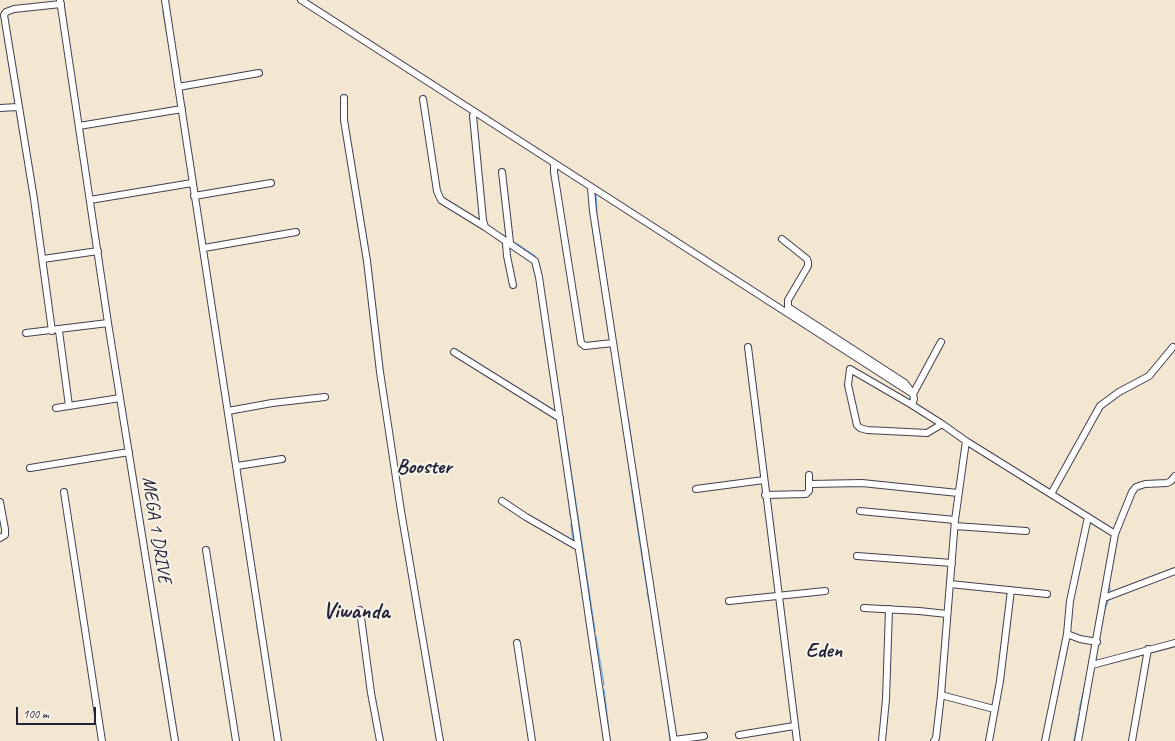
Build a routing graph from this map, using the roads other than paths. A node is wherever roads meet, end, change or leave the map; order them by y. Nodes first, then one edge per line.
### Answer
1 (165, 0) edge
2 (301, 0) edge
3 (60, 2) edge
4 (259, 73) dead end
5 (178, 88) junction
6 (344, 98) dead end
7 (423, 99) dead end
8 (18, 107) junction
9 (0, 108) edge
10 (182, 109) junction
11 (473, 116) dead end
12 (79, 126) junction
13 (554, 164) junction
14 (502, 172) dead end
15 (192, 183) junction
16 (271, 183) dead end
17 (592, 188) junction
18 (194, 196) junction
19 (90, 200) junction
20 (486, 227) junction
21 (296, 232) dead end
22 (782, 239) dead end
23 (510, 242) junction
24 (204, 248) junction
25 (98, 251) junction
26 (42, 258) junction
27 (513, 285) dead end
28 (108, 323) junction
29 (55, 331) junction
30 (26, 333) dead end
31 (941, 342) dead end
32 (613, 343) junction
33 (748, 347) dead end
34 (1173, 347) dead end
35 (454, 352) dead end
36 (913, 394) junction
37 (325, 397) dead end
38 (120, 398) junction
39 (912, 405) junction
40 (69, 406) junction
41 (56, 408) dead end
42 (228, 411) junction
43 (560, 418) junction
44 (942, 424) junction
45 (966, 441) junction
46 (129, 452) junction
47 (282, 459) dead end
48 (237, 466) junction
49 (30, 468) dead end
50 (809, 475) dead end
51 (764, 480) junction
52 (1174, 480) edge
53 (810, 484) junction
54 (696, 489) dead end
55 (64, 492) dead end
56 (958, 493) junction
57 (1051, 494) junction
58 (765, 495) junction
59 (502, 501) dead end
60 (0, 502) edge
61 (860, 510) dead end
62 (1088, 517) junction
63 (955, 523) junction
64 (1026, 532) dead end
65 (1115, 534) junction
66 (0, 538) edge
67 (578, 547) junction
68 (206, 550) dead end
69 (857, 556) dead end
70 (952, 564) junction
71 (1175, 571) edge
72 (950, 584) junction
73 (1011, 590) junction
74 (825, 591) dead end
75 (1047, 594) dead end
76 (779, 596) junction
77 (1104, 598) junction
78 (729, 601) dead end
79 (864, 608) dead end
80 (889, 609) junction
81 (360, 610) dead end
82 (947, 614) junction
83 (1067, 634) junction
84 (1097, 642) junction
85 (517, 643) dead end
86 (1175, 643) edge
87 (1148, 649) junction
88 (1092, 665) junction
89 (941, 695) junction
90 (994, 709) junction
91 (794, 726) junction
92 (739, 735) dead end
93 (704, 736) dead end
94 (674, 740) edge
95 (102, 741) edge
96 (175, 741) edge
97 (236, 741) edge
98 (278, 741) edge
99 (380, 741) edge
100 (440, 741) edge
101 (532, 741) edge
102 (607, 741) edge
103 (797, 741) edge
104 (882, 741) edge
105 (934, 741) edge
106 (989, 741) edge
107 (1045, 741) edge
108 (1078, 741) edge
109 (1132, 741) edge

1 - 5 street
2 - 13 street
3 - 8 street
3 - 12 street, MEGA 1 DRIVE
4 - 5 street
5 - 10 street
6 - 100 street
7 - 20 street
8 - 9 street
8 - 26 street
10 - 12 street
10 - 15 street
11 - 20 street
12 - 19 street, MEGA 1 DRIVE
13 - 17 street
13 - 32 street
14 - 23 street
15 - 18 street
15 - 19 street
16 - 18 street
17 - 32 street
17 - 36 street
18 - 24 street
19 - 25 street, MEGA 1 DRIVE
20 - 23 street
21 - 24 street
22 - 36 street
23 - 27 street
23 - 43 street
24 - 42 street
25 - 26 street
25 - 28 street, MEGA 1 DRIVE
26 - 29 street
28 - 29 street
28 - 38 street, MEGA 1 DRIVE
29 - 30 street
29 - 40 street
31 - 36 street
32 - 94 street
33 - 51 street
34 - 57 street
35 - 43 street
36 - 39 street
37 - 42 street
38 - 40 street
38 - 46 street, MEGA 1 DRIVE
39 - 44 street
39 - 44 street
40 - 41 street
42 - 48 street
43 - 67 street
44 - 45 street
45 - 56 street
45 - 57 street
46 - 49 street
46 - 96 street, MEGA 1 DRIVE
47 - 48 street
48 - 98 street
50 - 53 street
51 - 54 street
51 - 58 street
52 - 65 street
53 - 56 street
53 - 58 street
55 - 95 street
56 - 63 street
57 - 62 street
58 - 76 street
59 - 67 street
60 - 66 street
61 - 63 street
62 - 65 street
62 - 83 street
63 - 64 street
63 - 70 street
65 - 77 street
67 - 102 street
68 - 97 street
69 - 70 street
70 - 72 street
71 - 77 street
72 - 73 street
72 - 82 street
73 - 75 street
73 - 90 street
74 - 76 street
76 - 78 street
76 - 91 street
77 - 84 street
79 - 80 street
80 - 82 street
80 - 104 street
81 - 99 street
82 - 89 street
83 - 84 street
83 - 107 street
84 - 88 street
85 - 101 street
86 - 87 street
87 - 88 street
87 - 109 street
88 - 108 street
89 - 90 street
89 - 105 street
90 - 106 street
91 - 92 street
91 - 103 street
93 - 94 street

